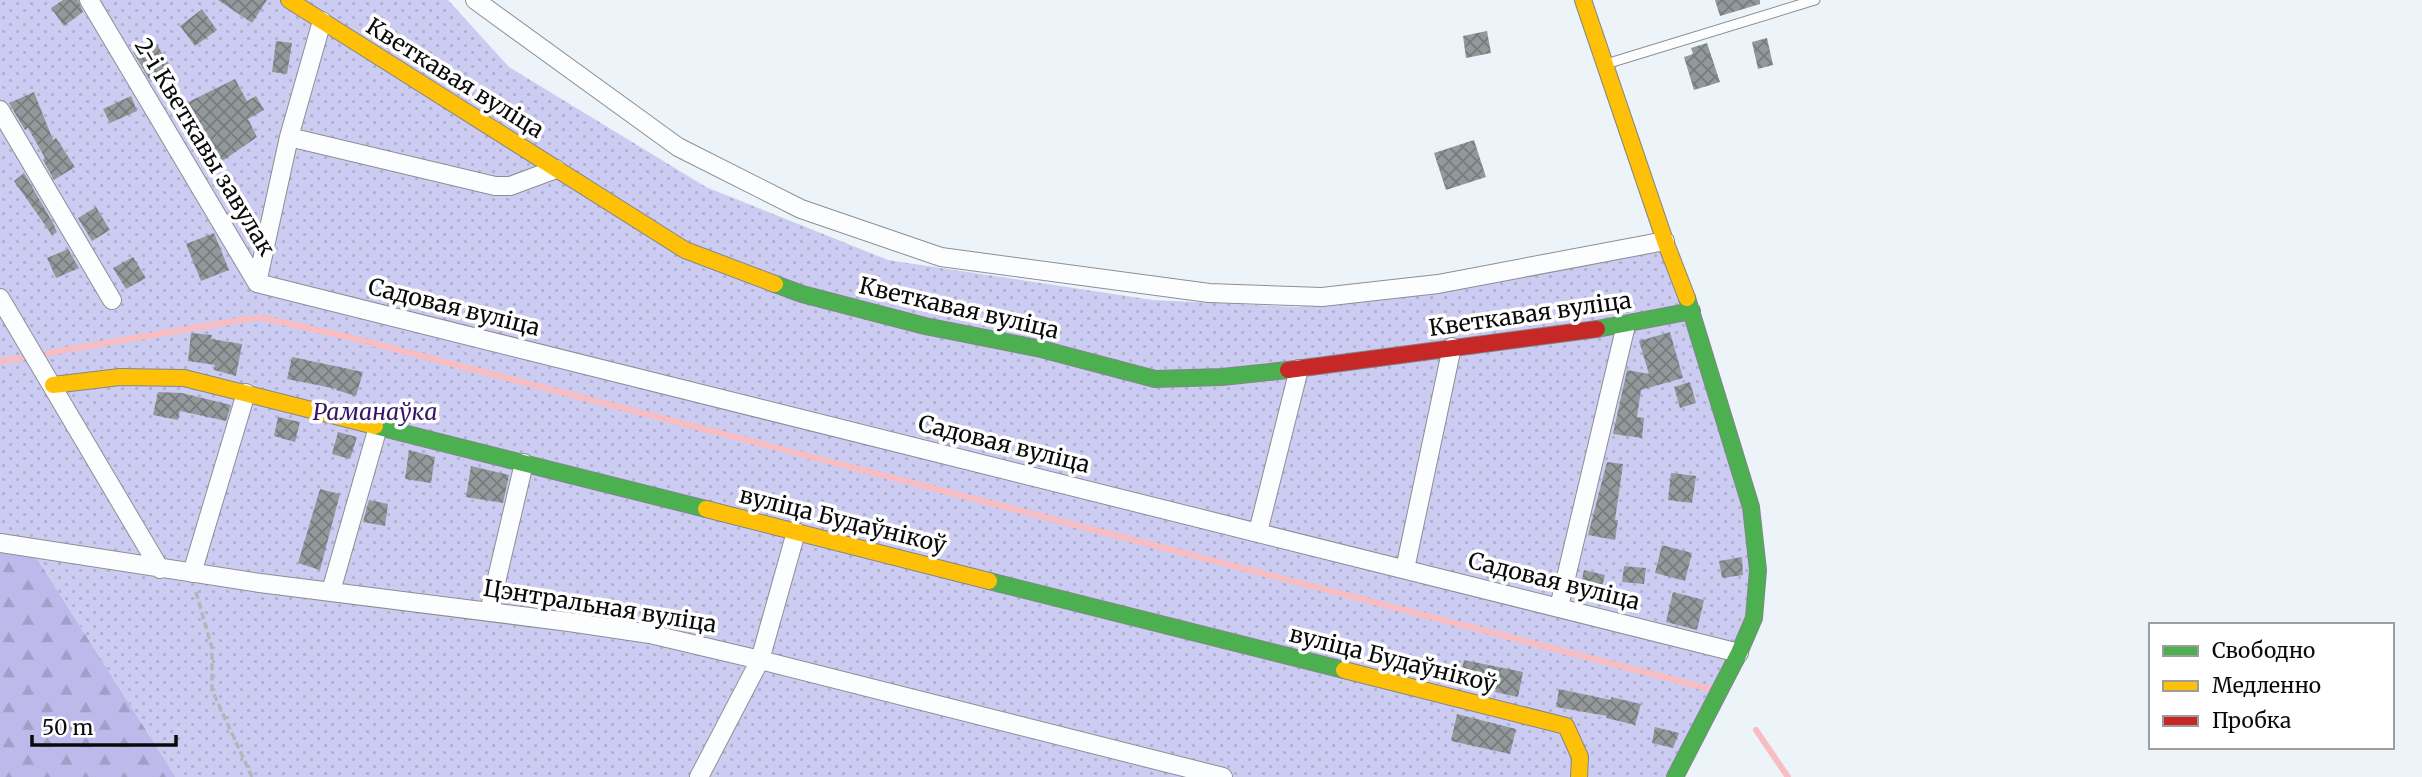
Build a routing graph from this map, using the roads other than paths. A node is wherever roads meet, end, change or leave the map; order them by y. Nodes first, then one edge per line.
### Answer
1 (89, 0) edge
2 (289, 0) edge
3 (475, 0) edge
4 (1583, 0) edge
5 (1815, 0) edge
6 (322, 21) junction
7 (1604, 64) junction
8 (0, 110) edge
9 (289, 137) junction
10 (556, 169) junction
11 (1665, 242) junction
12 (257, 284) junction
13 (0, 298) edge
14 (112, 300) dead end
15 (1692, 311) junction
16 (1626, 325) junction
17 (1452, 347) junction
18 (1299, 369) junction
19 (53, 385) junction
20 (246, 393) junction
21 (378, 427) junction
22 (524, 463) junction
23 (796, 532) junction
24 (1258, 532) junction
25 (0, 543) edge
26 (160, 569) junction
27 (1405, 569) junction
28 (191, 573) junction
29 (331, 591) junction
30 (1559, 607) junction
31 (489, 612) junction
32 (1739, 653) junction
33 (760, 660) junction
34 (703, 776) edge
35 (1223, 777) edge
36 (1579, 777) edge
37 (1675, 777) edge

1 - 12 street, 2-і Кветкавы завулак
2 - 6 street, Кветкавая вуліца
3 - 11 street
4 - 7 street
5 - 7 lane
6 - 9 street
6 - 10 street, Кветкавая вуліца
7 - 11 street
8 - 14 street
9 - 10 street
9 - 12 street
10 - 18 street, Кветкавая вуліца
11 - 15 street
12 - 24 street, Садовая вуліца
13 - 19 street
15 - 16 street, Кветкавая вуліца
15 - 32 street
16 - 17 street, Кветкавая вуліца
16 - 30 street
17 - 18 street, Кветкавая вуліца
17 - 27 street
18 - 24 street
19 - 20 street, вуліца Будаўнікоў
19 - 26 street
20 - 21 street, вуліца Будаўнікоў
20 - 28 street
21 - 22 street, вуліца Будаўнікоў
21 - 29 street
22 - 23 street, вуліца Будаўнікоў
22 - 31 street
23 - 33 street
23 - 36 street, вуліца Будаўнікоў
24 - 27 street, Садовая вуліца
25 - 26 street, Цэнтральная вуліца
26 - 28 street, Цэнтральная вуліца
27 - 30 street, Садовая вуліца
28 - 29 street, Цэнтральная вуліца
29 - 31 street, Цэнтральная вуліца
30 - 32 street, Садовая вуліца
31 - 33 street, Цэнтральная вуліца
32 - 37 street
33 - 34 street
33 - 35 street, Цэнтральная вуліца

